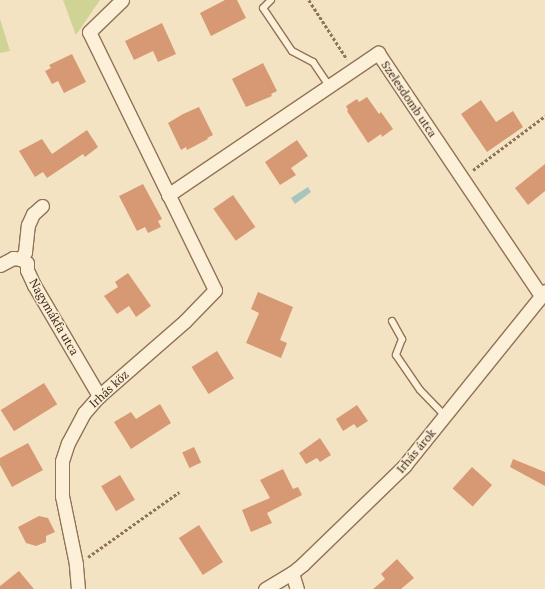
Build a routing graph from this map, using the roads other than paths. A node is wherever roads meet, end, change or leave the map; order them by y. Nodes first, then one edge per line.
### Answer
1 (122, 0) edge
2 (271, 0) edge
3 (328, 86) junction
4 (168, 195) junction
5 (42, 206) dead end
6 (21, 259) junction
7 (0, 265) edge
8 (543, 294) edge
9 (392, 321) dead end
10 (99, 396) junction
11 (445, 416) junction
12 (292, 573) junction
13 (78, 589) edge
14 (266, 589) edge
15 (297, 589) edge

1 - 4 street
2 - 3 lane
3 - 4 street, Szelesdomb utca
3 - 8 street, Szelesdomb utca
4 - 10 street, Irhás köz
5 - 6 street
6 - 7 street
6 - 10 street, Nagymákfa utca
8 - 11 street, Irhás árok
9 - 11 lane
10 - 13 street, Irhás köz
11 - 12 street, Irhás árok
12 - 14 street, Irhás árok
12 - 15 street

